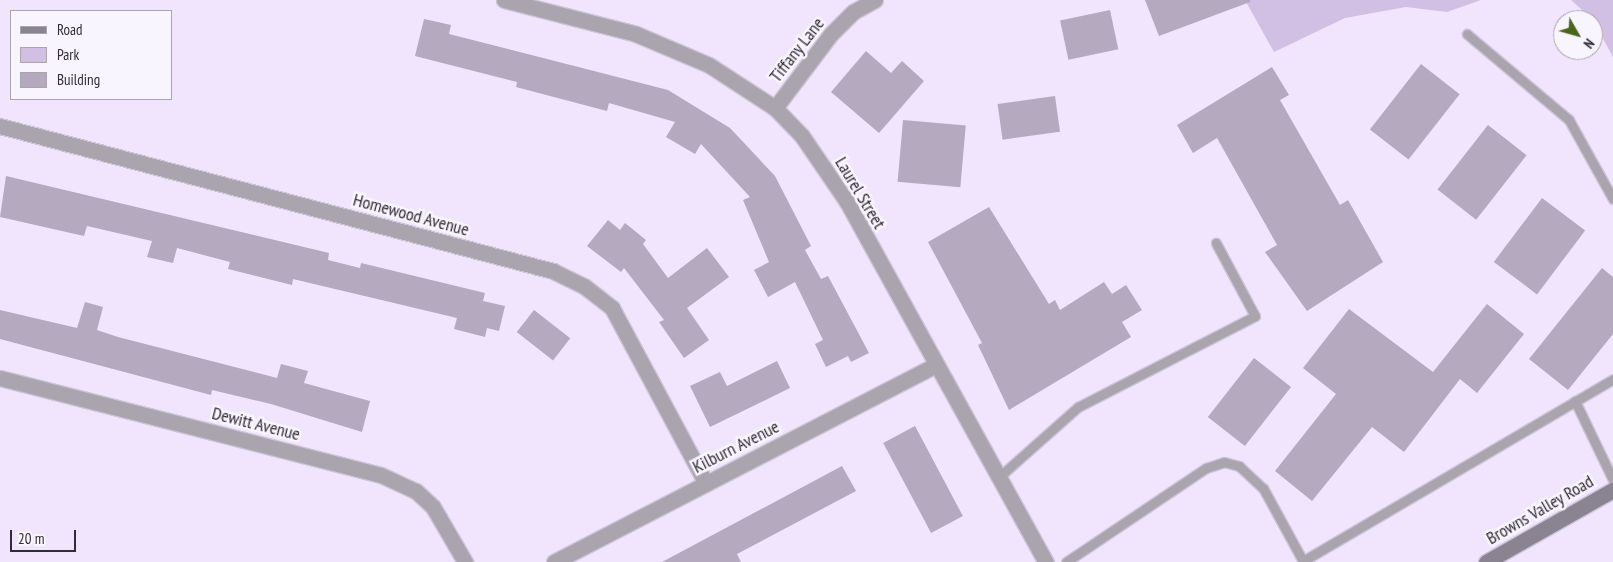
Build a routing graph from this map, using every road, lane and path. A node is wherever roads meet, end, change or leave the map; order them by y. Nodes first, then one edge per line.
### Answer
1 (504, 0) edge
2 (875, 0) edge
3 (1467, 34) dead end
4 (776, 108) junction
5 (0, 126) edge
6 (1613, 199) edge
7 (1216, 243) dead end
8 (935, 365) junction
9 (0, 378) edge
10 (1613, 379) edge
11 (1575, 401) junction
12 (998, 478) junction
13 (1613, 480) edge
14 (706, 483) junction
15 (1613, 490) edge
16 (465, 562) edge
17 (554, 562) edge
18 (1046, 562) edge
19 (1066, 562) edge
20 (1486, 562) edge

1 - 4 street, Laurel Street
2 - 4 street, Tiffany Lane
3 - 6 lane
4 - 8 street, Laurel Street
5 - 14 street, Homewood Avenue
7 - 12 lane
8 - 12 street, Laurel Street
8 - 14 street, Kilburn Avenue
9 - 16 street, Dewitt Avenue
10 - 11 lane
11 - 13 lane
11 - 19 lane
12 - 18 street, Laurel Street
14 - 17 street, Kilburn Avenue
15 - 20 main road, Browns Valley Road

